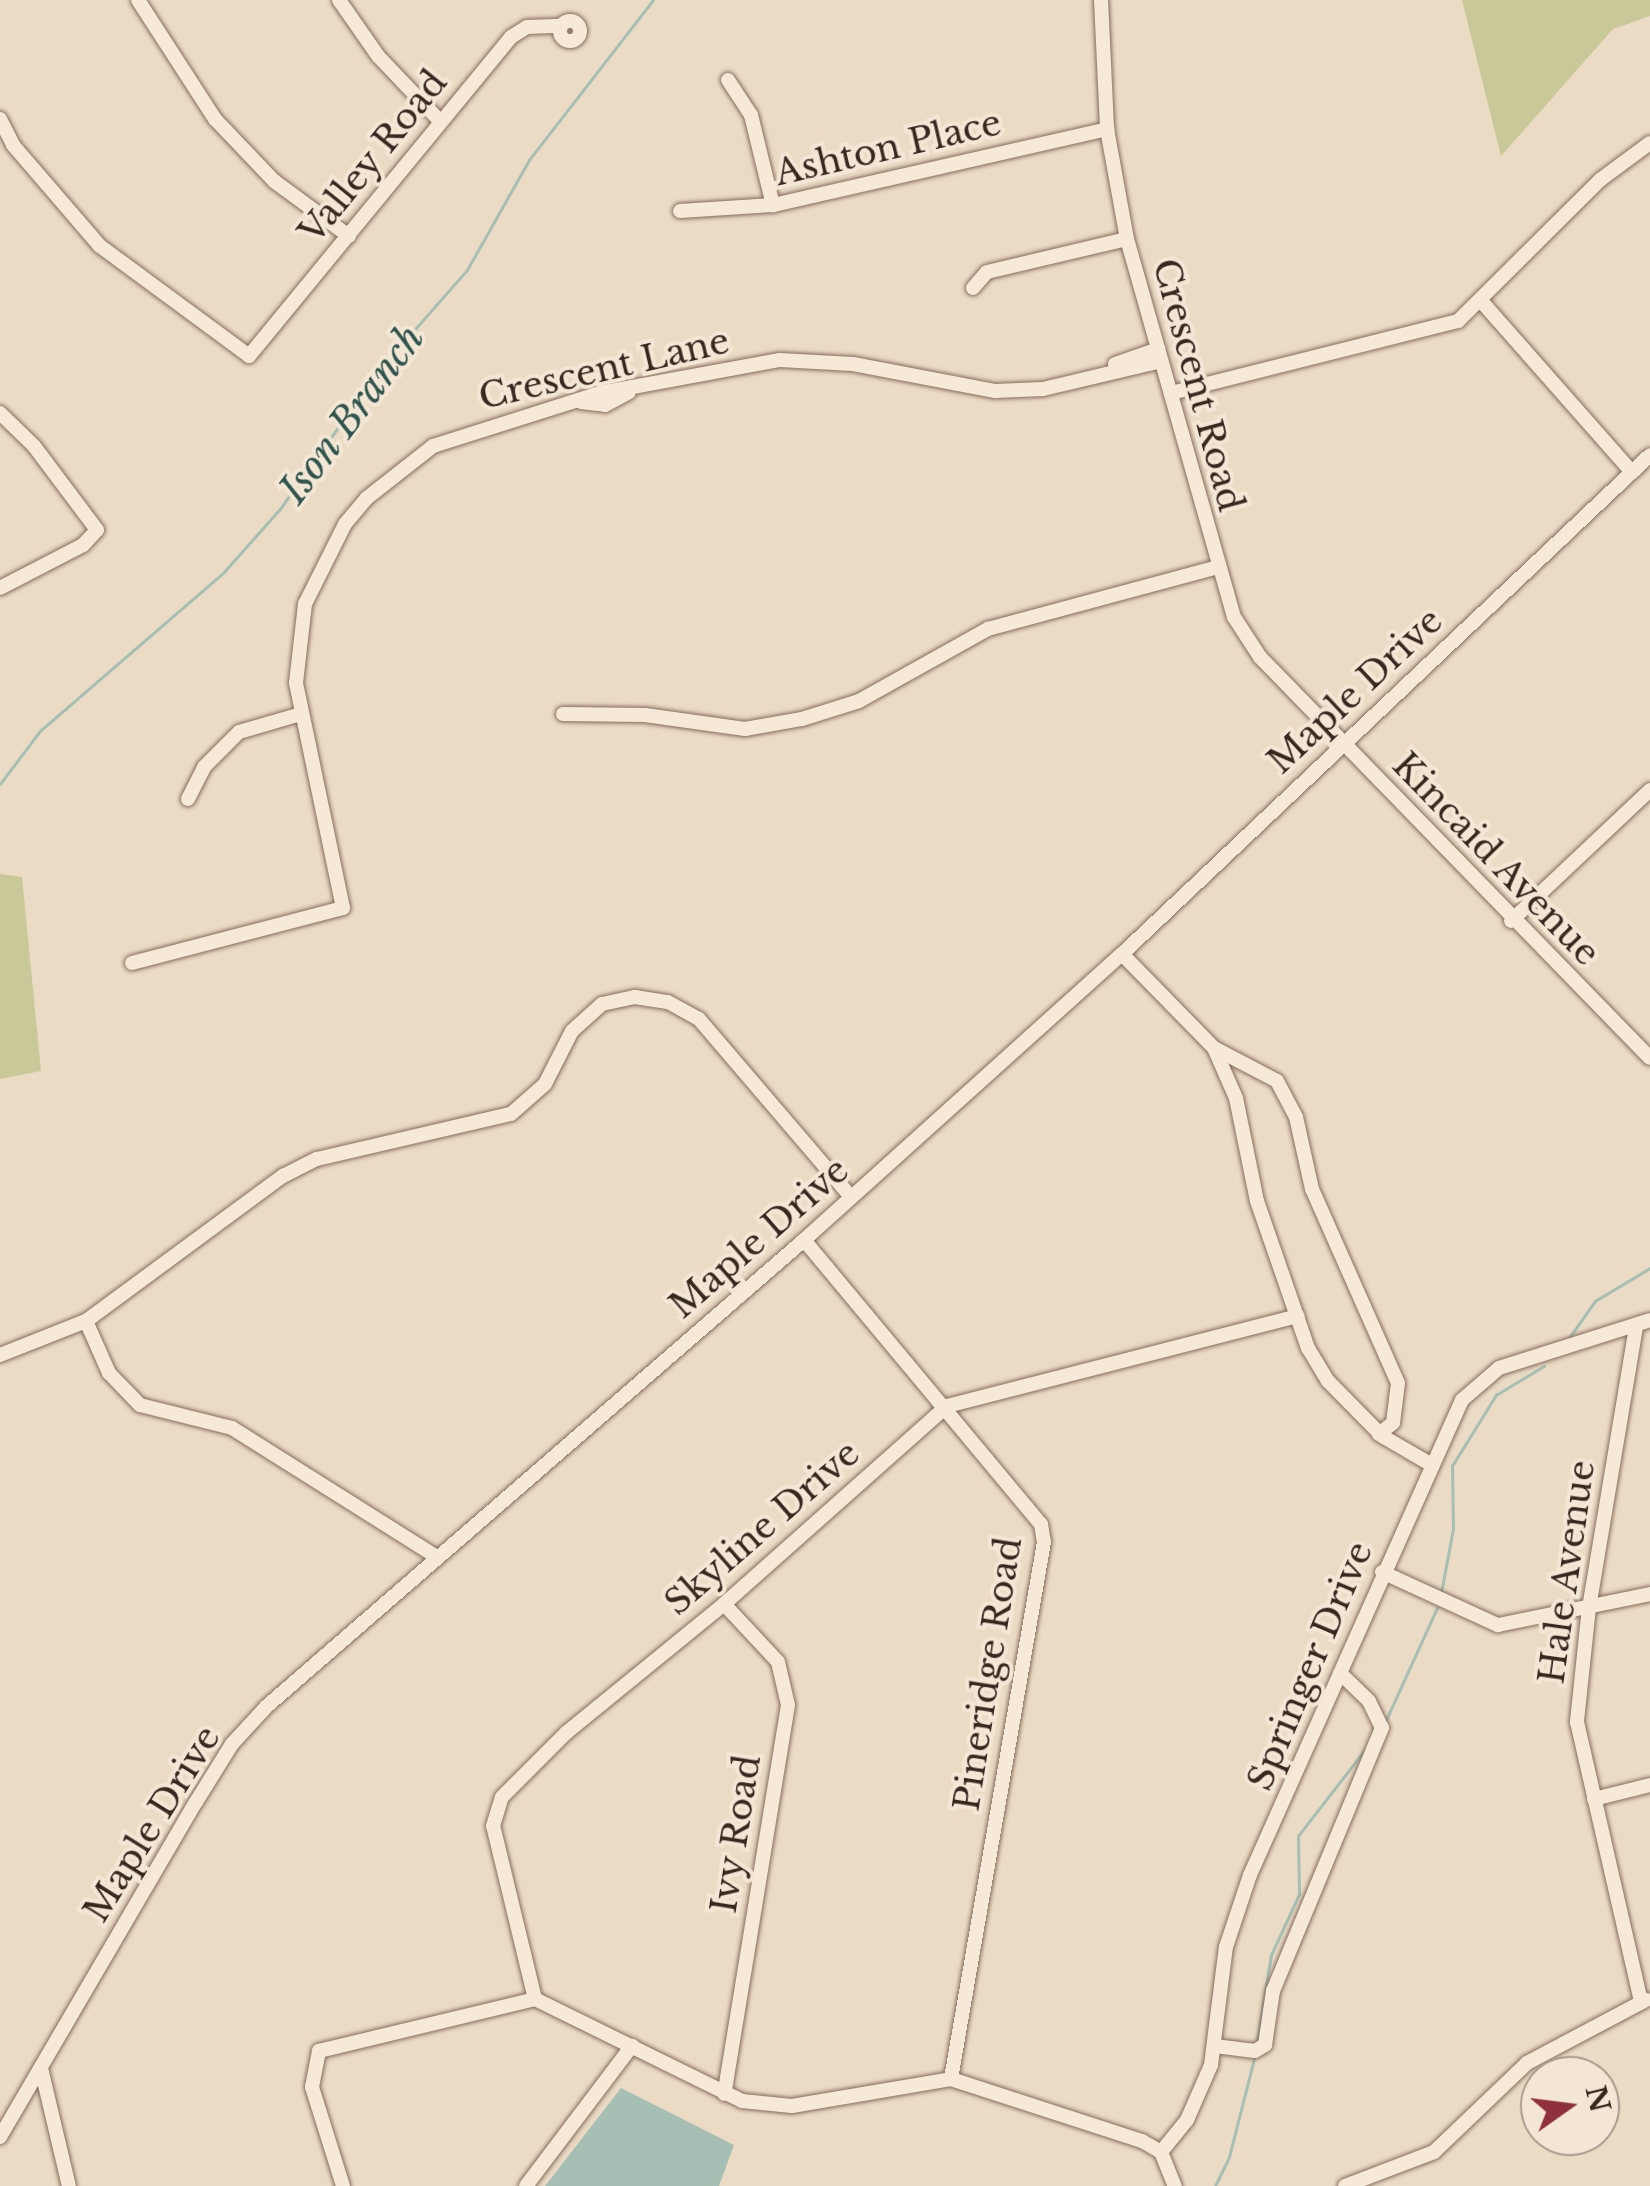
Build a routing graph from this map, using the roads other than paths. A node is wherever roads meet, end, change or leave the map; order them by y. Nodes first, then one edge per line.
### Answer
1 (138, 0) edge
2 (339, 0) edge
3 (1100, 0) edge
4 (561, 26) dead end
5 (728, 80) dead end
6 (0, 119) edge
7 (439, 120) junction
8 (1107, 128) junction
9 (1650, 143) edge
10 (773, 205) junction
11 (680, 211) dead end
12 (350, 236) junction
13 (1127, 239) junction
14 (973, 288) dead end
15 (1482, 302) junction
16 (1160, 355) junction
17 (1171, 393) junction
18 (0, 413) edge
19 (1650, 455) edge
20 (1632, 472) junction
21 (1217, 568) junction
22 (0, 588) edge
23 (301, 714) junction
24 (563, 714) dead end
25 (1342, 744) junction
26 (1650, 790) edge
27 (188, 799) dead end
28 (1511, 921) junction
29 (1122, 954) junction
30 (132, 963) dead end
31 (1214, 1048) junction
32 (1650, 1058) edge
33 (851, 1197) junction
34 (804, 1240) junction
35 (1298, 1316) junction
36 (86, 1322) junction
37 (1643, 1324) edge
38 (0, 1355) edge
39 (947, 1406) junction
40 (1379, 1434) junction
41 (1432, 1465) junction
42 (435, 1556) junction
43 (1382, 1572) junction
44 (1650, 1594) edge
45 (724, 1604) junction
46 (1589, 1606) junction
47 (1340, 1673) junction
48 (1650, 1784) edge
49 (1594, 1798) junction
50 (536, 1999) junction
51 (1645, 2000) edge
52 (632, 2046) junction
53 (1215, 2046) junction
54 (41, 2068) junction
55 (951, 2080) junction
56 (724, 2094) junction
57 (0, 2137) edge
58 (1161, 2152) junction
59 (69, 2186) edge
60 (343, 2186) edge
61 (526, 2186) edge
62 (1175, 2186) edge
63 (1346, 2186) edge

1 - 12 street
2 - 7 street
3 - 8 street, Crescent Road
4 - 7 street, Valley Road
5 - 10 street
6 - 12 street, Valley Road
7 - 12 street, Valley Road
8 - 10 street, Ashton Place
8 - 13 street, Crescent Road
9 - 15 street
10 - 11 street, Ashton Place
13 - 14 street
13 - 16 street, Crescent Road
15 - 17 street
15 - 20 street
16 - 17 street, Crescent Road
16 - 23 street, Crescent Lane
17 - 21 street, Crescent Road
18 - 22 street
19 - 20 street, Maple Drive
20 - 25 street, Maple Drive
21 - 24 street
21 - 25 street, Crescent Road
23 - 27 street
23 - 30 street, Crescent Lane
25 - 28 street, Kincaid Avenue
25 - 29 street, Maple Drive
26 - 28 street
28 - 32 street, Kincaid Avenue
29 - 31 street
29 - 33 street, Maple Drive
31 - 35 street
31 - 40 street
33 - 34 street, Maple Drive
33 - 36 street
34 - 39 street, Pineridge Road
34 - 42 street, Maple Drive
35 - 39 street, Skyline Drive
35 - 40 street
36 - 38 street
36 - 42 street
37 - 41 street, Springer Drive
37 - 46 street, Hale Avenue
39 - 45 street, Skyline Drive
39 - 55 street, Pineridge Road
40 - 41 street
41 - 43 street, Springer Drive
42 - 54 street, Maple Drive
43 - 46 street
43 - 47 street, Springer Drive
44 - 46 street
45 - 50 street, Skyline Drive
45 - 56 street, Ivy Road
46 - 49 street, Hale Avenue
47 - 53 street, Springer Drive
47 - 53 street
48 - 49 street
49 - 51 street, Hale Avenue
50 - 52 street
50 - 60 street
51 - 63 street
52 - 56 street
52 - 61 street
53 - 58 street, Springer Drive
54 - 57 street, Maple Drive
54 - 59 street
55 - 56 street
55 - 58 street
58 - 62 street

